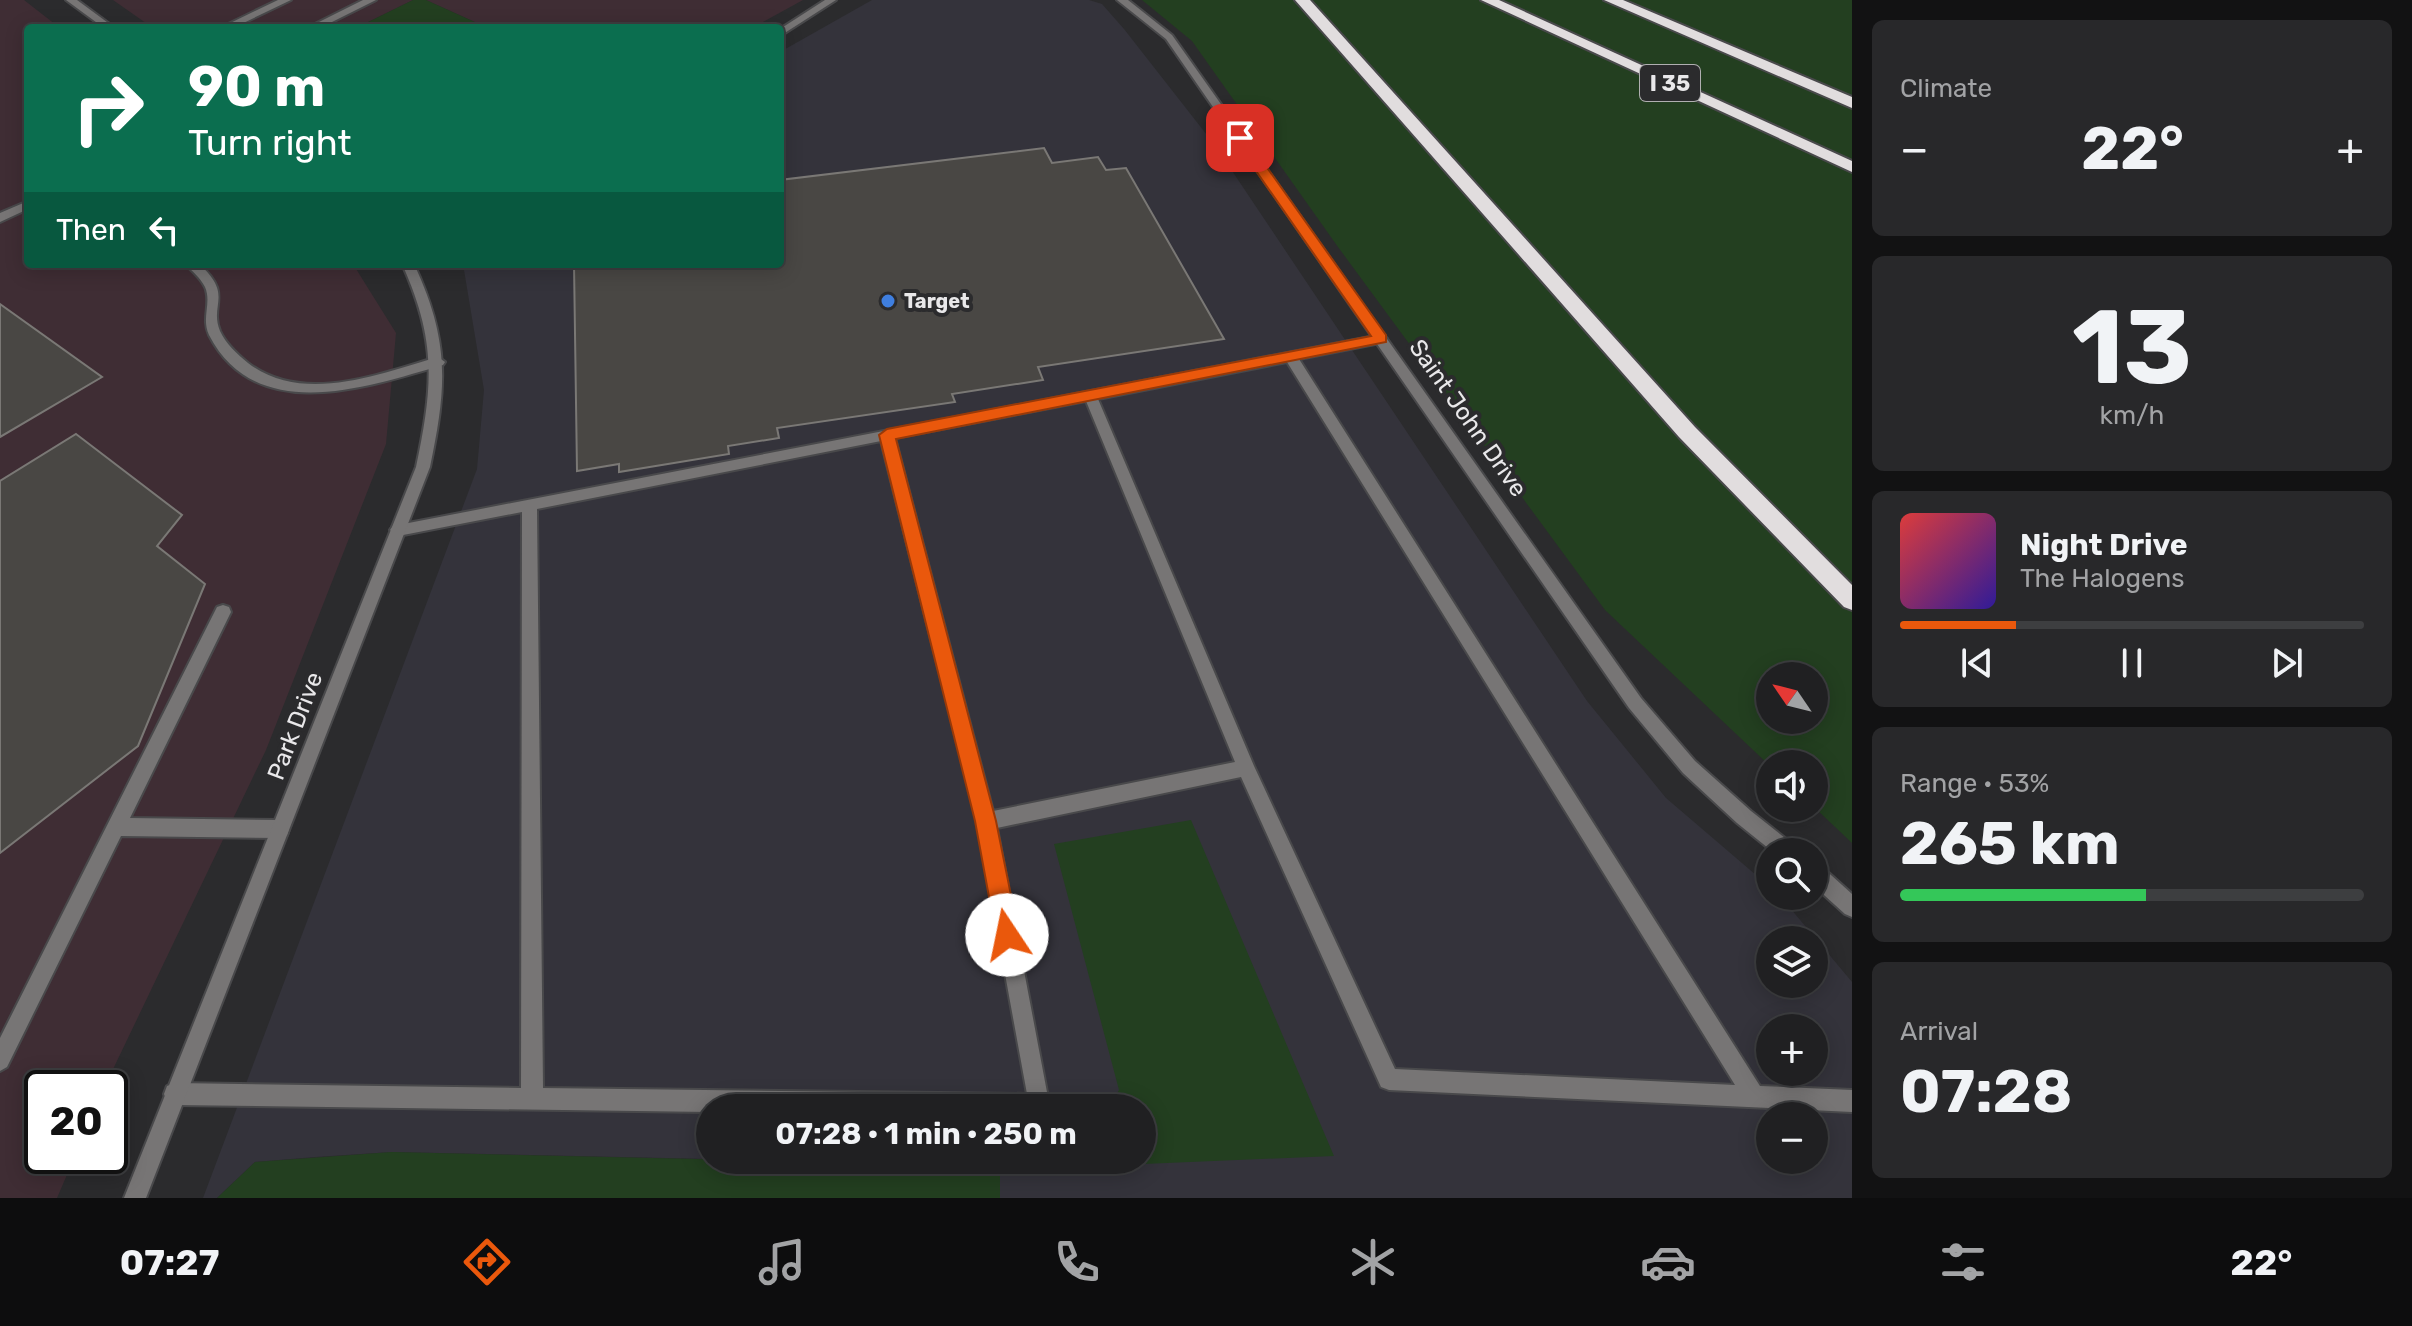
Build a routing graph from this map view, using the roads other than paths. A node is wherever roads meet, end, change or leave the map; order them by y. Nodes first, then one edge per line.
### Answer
1 (71, 0) edge
2 (286, 0) edge
3 (371, 0) edge
4 (831, 0) edge
5 (1122, 0) edge
6 (1302, 0) edge
7 (1488, 0) edge
8 (1611, 0) edge
9 (270, 2) edge
10 (104, 24) edge
11 (232, 24) edge
12 (320, 24) edge
13 (784, 30) edge
14 (1852, 103) edge
15 (1852, 167) edge
16 (24, 206) edge
17 (0, 218) edge
18 (198, 268) edge
19 (410, 268) edge
20 (1380, 339) junction
21 (1290, 356) junction
22 (438, 362) junction
23 (1090, 395) junction
24 (887, 435) junction
25 (529, 505) junction
26 (398, 530) junction
27 (1852, 600) edge
28 (223, 612) dead end
29 (1246, 768) junction
30 (986, 821) junction
31 (116, 827) junction
32 (280, 829) junction
33 (1770, 838) edge
34 (1828, 886) edge
35 (1852, 907) edge
36 (0, 1060) edge
37 (175, 1094) junction
38 (1755, 1097) junction
39 (532, 1099) junction
40 (1852, 1101) edge
41 (135, 1198) edge

1 - 10 street
2 - 9 street
3 - 12 street
4 - 13 street
5 - 20 street, Saint John Drive
6 - 27 highway
7 - 15 highway, I 35
8 - 14 highway, I 35
9 - 11 street
16 - 17 street
18 - 22 street
19 - 22 street, Park Drive
20 - 21 street
20 - 33 street, Saint John Drive
21 - 23 street
21 - 38 street
22 - 26 street, Park Drive
23 - 24 street
23 - 29 street
24 - 25 street
24 - 30 street
25 - 26 street
25 - 39 street
26 - 32 street, Park Drive
28 - 31 street
29 - 30 street
29 - 38 street
30 - 39 street
31 - 32 street
31 - 36 street
32 - 37 street, Park Drive
34 - 35 street
37 - 39 street
37 - 41 street, Park Drive
38 - 40 street

